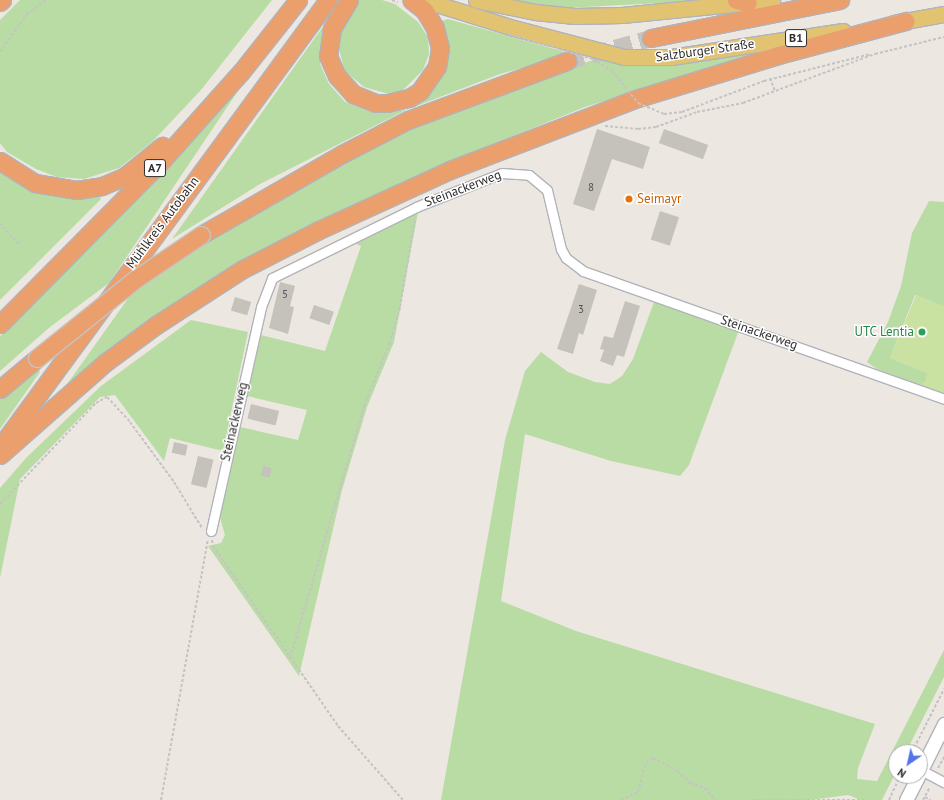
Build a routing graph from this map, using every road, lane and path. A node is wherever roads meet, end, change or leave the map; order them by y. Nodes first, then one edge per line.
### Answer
1 (46, 0) edge
2 (284, 0) edge
3 (298, 0) edge
4 (328, 0) edge
5 (349, 0) edge
6 (411, 0) edge
7 (424, 0) edge
8 (476, 0) edge
9 (772, 0) edge
10 (840, 0) edge
11 (742, 1) edge
12 (944, 14) edge
13 (906, 21) junction
14 (508, 34) dead end
15 (944, 37) edge
16 (651, 38) tunnel mouth
17 (0, 52) edge
18 (875, 54) junction
19 (567, 60) tunnel mouth
20 (770, 78) junction
21 (775, 91) junction
22 (603, 126) dead end
23 (0, 161) edge
24 (416, 207) junction
25 (0, 222) edge
26 (19, 244) dead end
27 (0, 324) edge
28 (0, 389) edge
29 (944, 399) edge
30 (0, 447) edge
31 (0, 455) edge
32 (0, 504) edge
33 (211, 531) junction
34 (290, 658) junction
35 (944, 689) edge
36 (944, 724) edge
37 (916, 744) edge
38 (928, 757) edge
39 (928, 776) edge
40 (944, 782) edge
41 (896, 784) edge
42 (914, 784) edge
43 (925, 797) dead end
44 (161, 800) edge
45 (403, 800) edge
46 (620, 800) edge
47 (715, 800) edge
48 (752, 800) edge
49 (866, 800) edge
50 (889, 800) edge
51 (906, 800) edge
52 (930, 800) edge

1 - 17 path
2 - 23 highway
3 - 27 highway, A7
4 - 30 highway, Mühlkreis Autobahn
5 - 6 highway
7 - 13 main road, Salzburger Straße / B1
8 - 11 main road
9 - 11 main road
10 - 16 highway
12 - 13 main road, Salzburger Straße / B1
13 - 31 highway
14 - 20 path, bridge
15 - 18 path
18 - 20 path
18 - 21 path
19 - 28 highway, bridge
20 - 21 path
21 - 22 path
24 - 29 street, Steinackerweg
24 - 33 street, Steinackerweg
24 - 34 path
25 - 26 path
32 - 33 path
33 - 34 path
33 - 44 path
34 - 45 path
35 - 37 path
36 - 38 main road
39 - 40 street
41 - 50 path
42 - 51 main road
43 - 52 path
46 - 47 path
48 - 49 path

